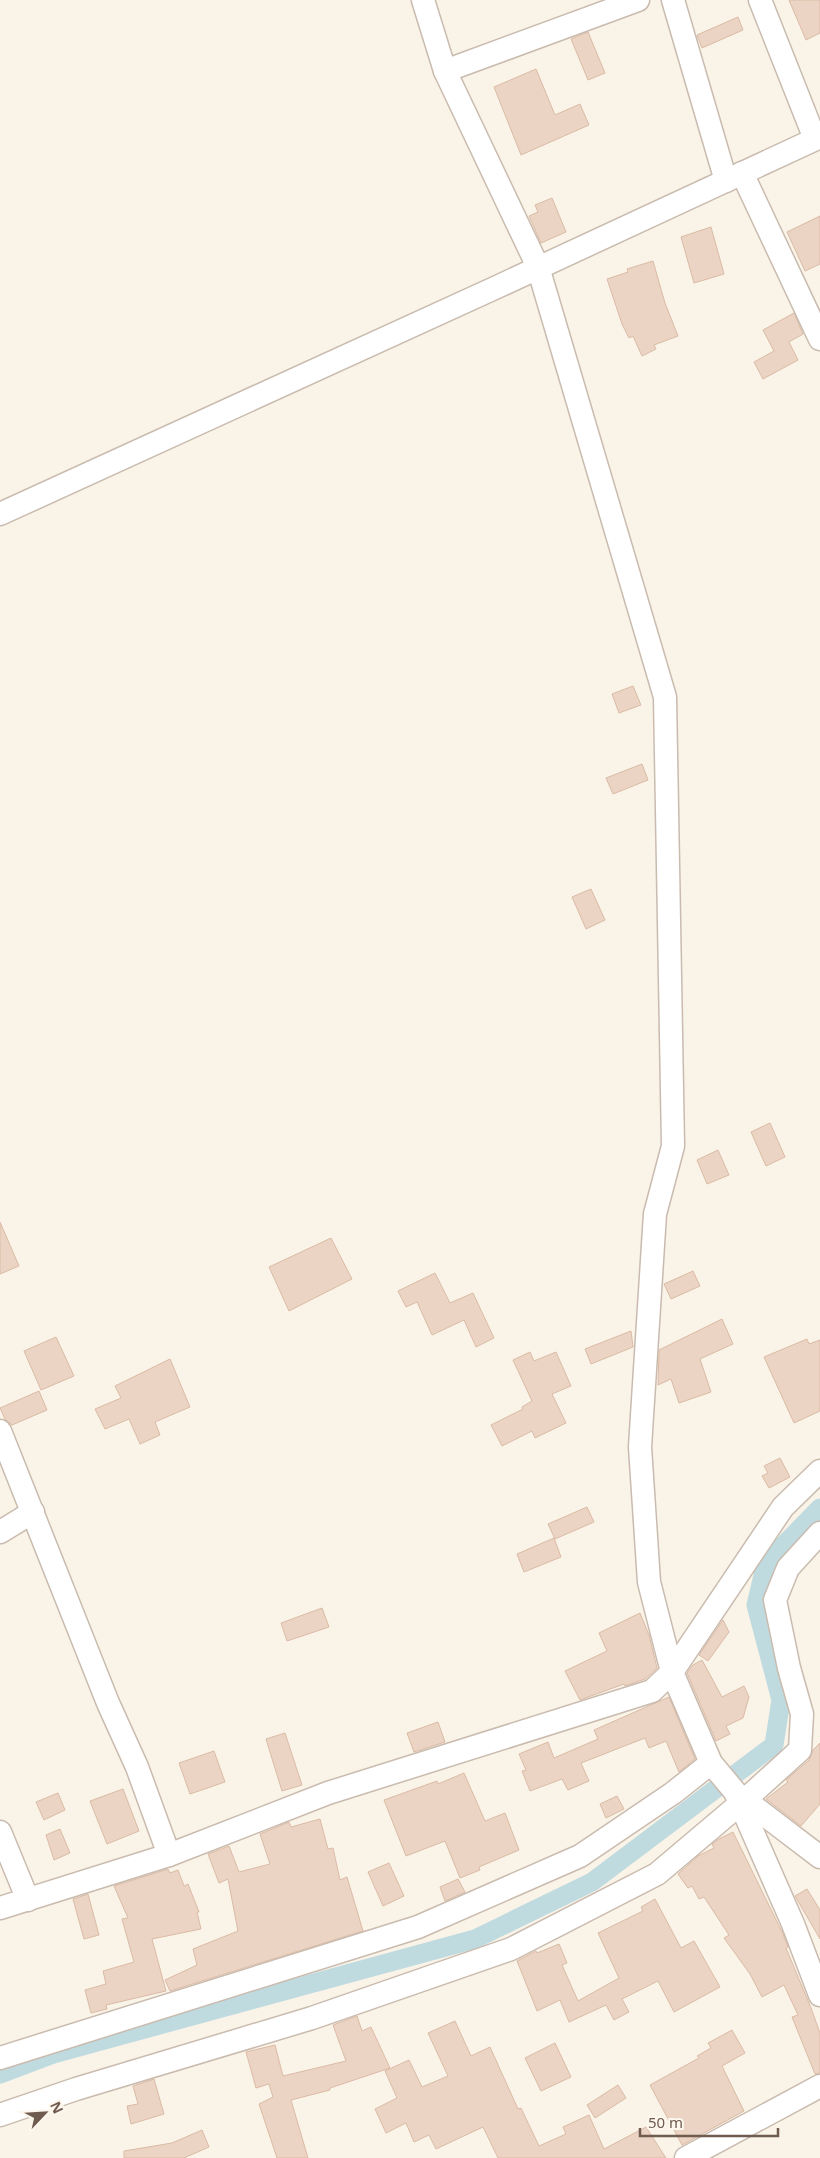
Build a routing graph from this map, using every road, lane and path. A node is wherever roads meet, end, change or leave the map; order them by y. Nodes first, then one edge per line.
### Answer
1 (423, 0) edge
2 (638, 0) edge
3 (673, 0) edge
4 (760, 0) edge
5 (445, 71) junction
6 (818, 138) edge
7 (734, 177) junction
8 (538, 267) junction
9 (820, 339) edge
10 (0, 514) edge
11 (0, 1431) edge
12 (820, 1470) edge
13 (33, 1512) junction
14 (0, 1532) edge
15 (820, 1533) edge
16 (672, 1672) junction
17 (711, 1763) junction
18 (738, 1795) junction
19 (0, 1832) edge
20 (169, 1855) junction
21 (820, 1857) edge
22 (28, 1900) junction
23 (0, 1908) edge
24 (820, 1995) edge
25 (0, 2058) edge
26 (820, 2086) edge
27 (0, 2115) edge
28 (686, 2158) edge

1 - 5 street
2 - 5 street
3 - 7 street
4 - 6 street
5 - 8 street
6 - 7 street
7 - 8 street
7 - 9 street
8 - 10 street
8 - 16 street
11 - 13 street
12 - 16 street
13 - 14 street
13 - 20 street
15 - 18 street
16 - 17 street
16 - 20 street
17 - 18 street
17 - 25 street
18 - 21 street
18 - 24 street
18 - 27 street
19 - 22 street
20 - 22 street
22 - 23 street
26 - 28 street

